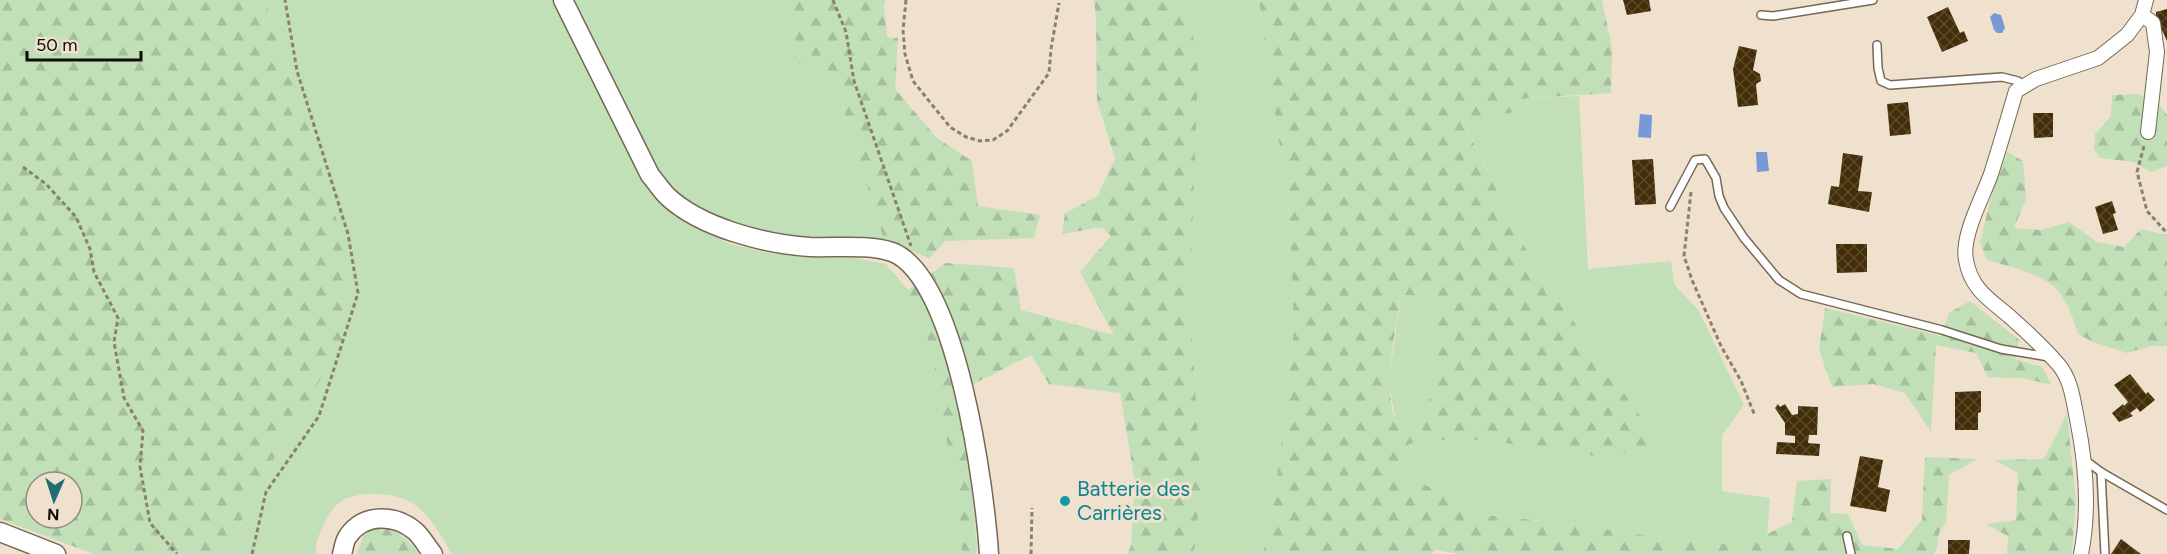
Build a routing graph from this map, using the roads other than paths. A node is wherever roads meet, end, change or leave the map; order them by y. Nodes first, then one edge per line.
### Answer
1 (563, 0) edge
2 (1874, 0) edge
3 (2146, 0) edge
4 (1761, 15) dead end
5 (2142, 15) junction
6 (1877, 45) dead end
7 (2025, 86) junction
8 (2148, 132) road end
9 (1670, 207) dead end
10 (2052, 357) junction
11 (2085, 460) junction
12 (2102, 472) junction
13 (2167, 510) edge
14 (0, 532) edge
15 (1847, 536) dead end
16 (56, 554) edge
17 (342, 554) edge
18 (433, 554) edge
19 (989, 554) edge
20 (1851, 554) edge
21 (2081, 554) edge
22 (2105, 554) edge

1 - 19 street
2 - 4 lane
3 - 5 street
5 - 7 street
5 - 8 street
6 - 7 lane
7 - 10 street
9 - 10 lane
10 - 11 street
11 - 12 lane
11 - 21 street
12 - 13 lane
12 - 22 lane
14 - 16 street
15 - 20 lane
17 - 18 street

